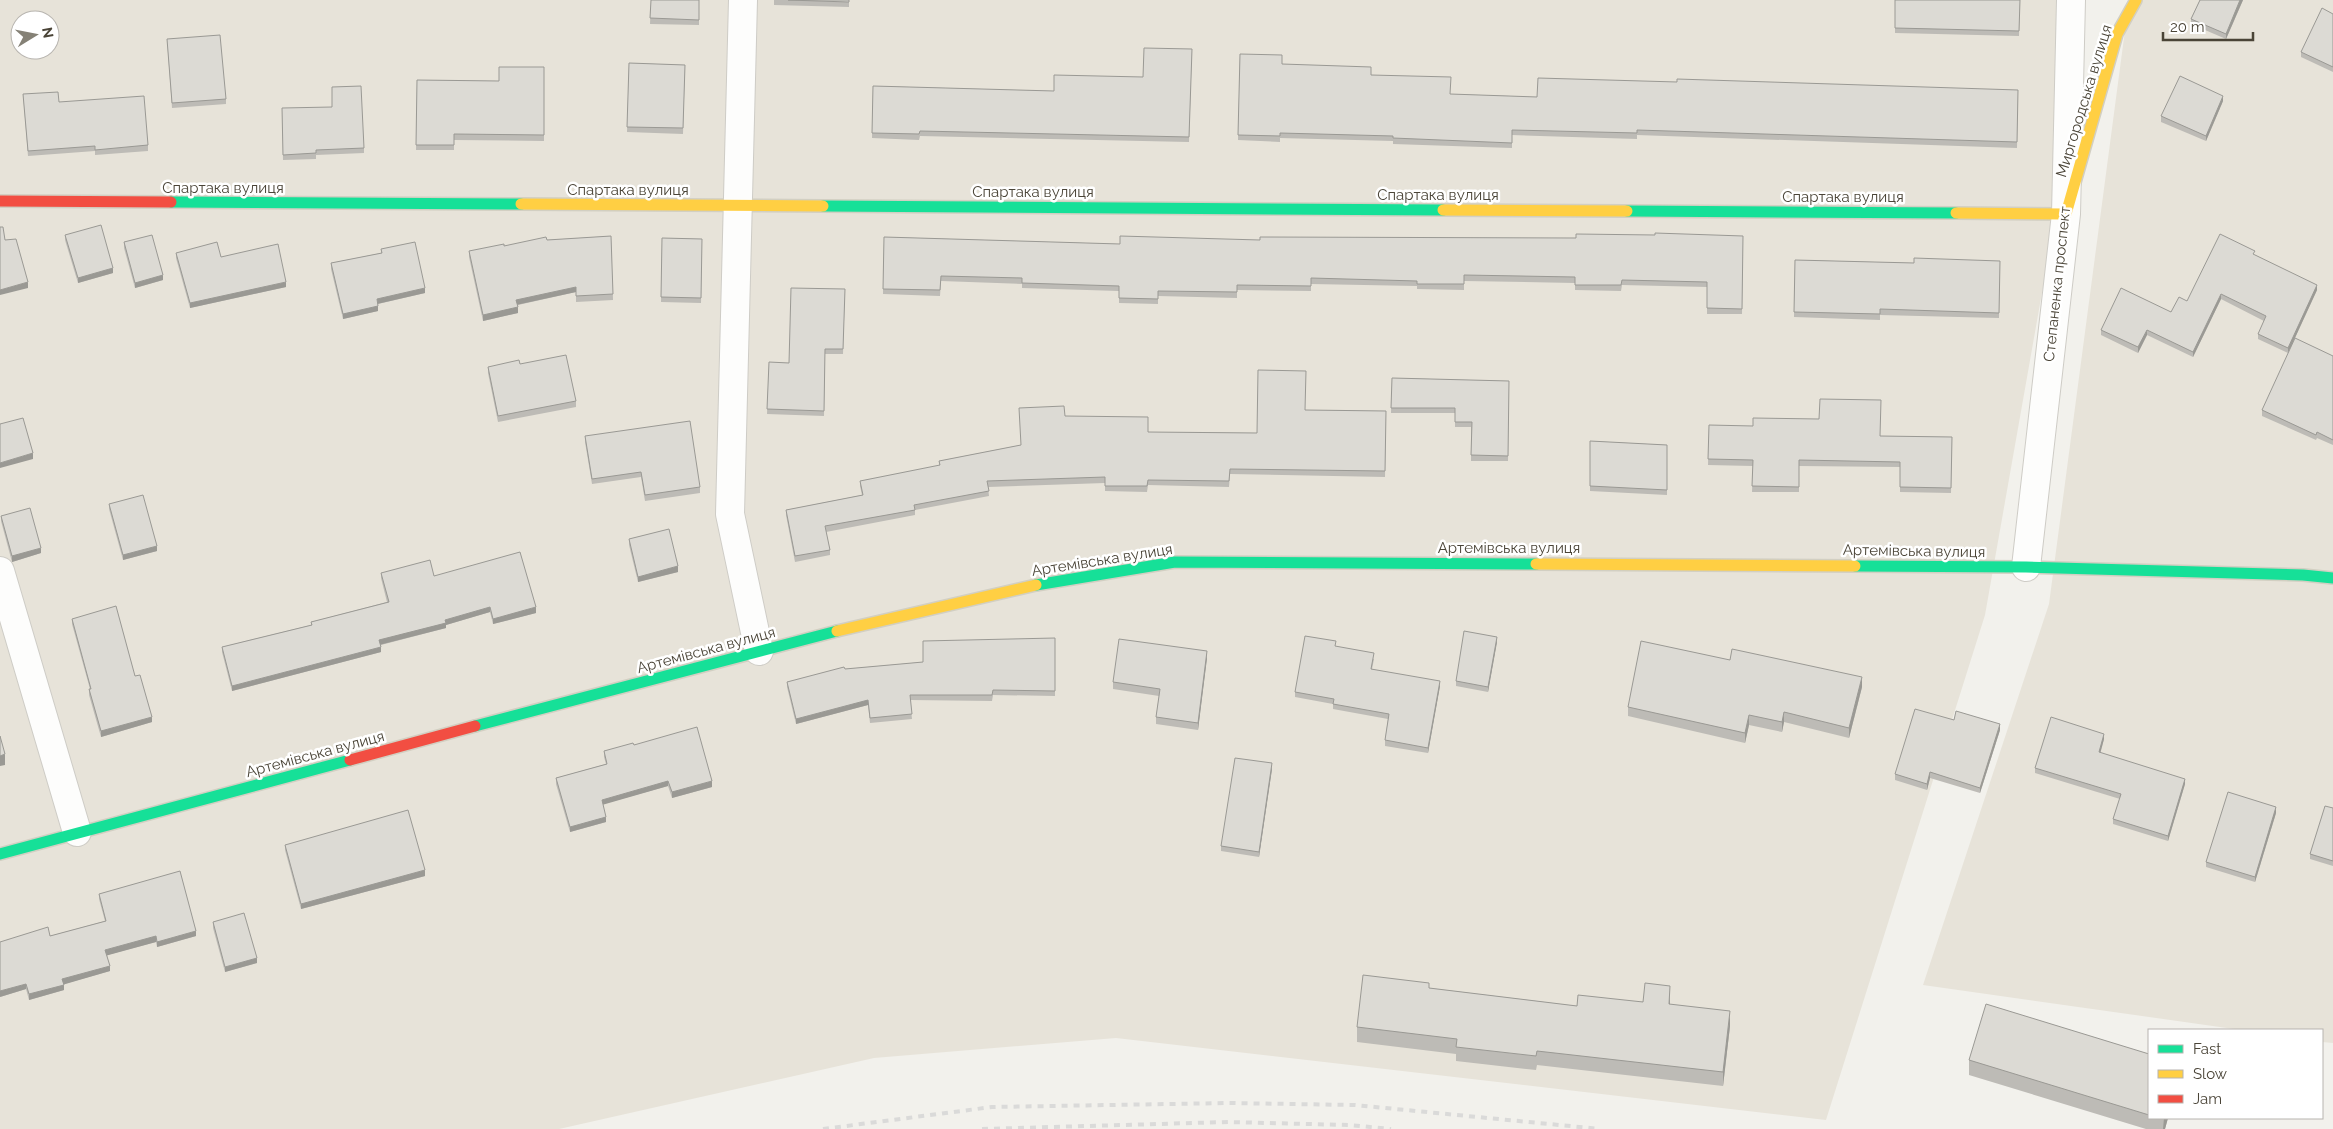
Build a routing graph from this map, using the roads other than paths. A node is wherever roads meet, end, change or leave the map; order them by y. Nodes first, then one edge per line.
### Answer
1 (743, 0) edge
2 (2070, 0) edge
3 (2136, 0) edge
4 (0, 201) edge
5 (739, 206) junction
6 (2066, 214) junction
7 (2026, 567) junction
8 (0, 571) edge
9 (2333, 578) edge
10 (759, 651) junction
11 (77, 832) junction
12 (0, 854) edge

1 - 5 street
2 - 6 street, Степаненка проспект
3 - 6 main road, Миргородська вулиця
4 - 5 main road, Спартака вулиця
5 - 6 main road, Спартака вулиця
5 - 10 street
6 - 7 street, Степаненка проспект
7 - 9 main road, Артемівська вулиця
7 - 10 main road, Артемівська вулиця
8 - 11 street
10 - 11 main road, Артемівська вулиця
11 - 12 main road, Артемівська вулиця

